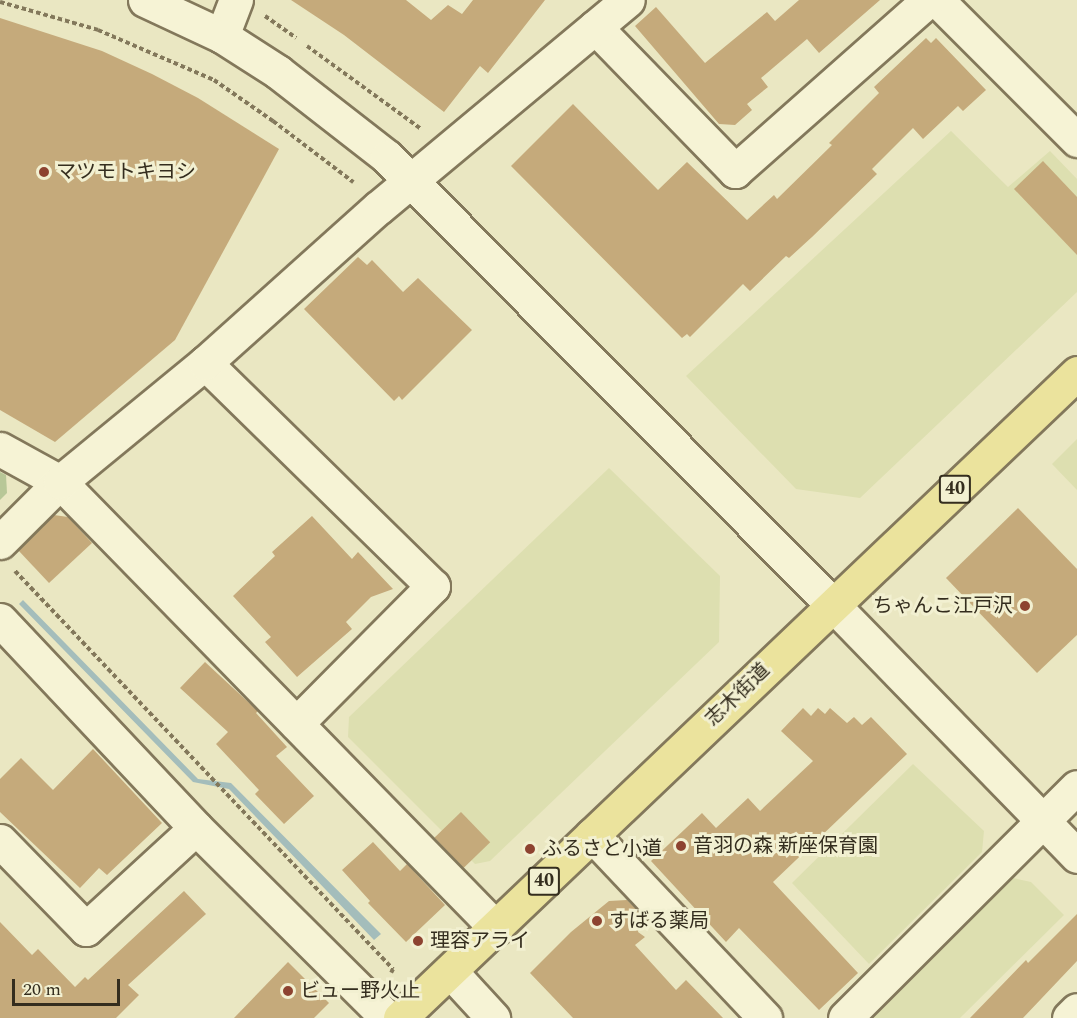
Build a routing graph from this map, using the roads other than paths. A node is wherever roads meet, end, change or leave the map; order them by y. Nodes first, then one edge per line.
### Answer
1 (145, 0) edge
2 (628, 0) edge
3 (928, 0) edge
4 (937, 0) edge
5 (247, 5) edge
6 (595, 27) junction
7 (222, 36) junction
8 (1077, 140) edge
9 (411, 181) junction
10 (205, 363) junction
11 (1077, 373) edge
12 (0, 449) edge
13 (60, 482) junction
14 (4, 553) edge
15 (833, 605) junction
16 (0, 620) edge
17 (296, 724) junction
18 (1077, 787) edge
19 (1043, 822) junction
20 (196, 828) junction
21 (592, 835) junction
22 (0, 841) edge
23 (1077, 856) edge
24 (496, 927) junction
25 (450, 970) junction
26 (1077, 1010) edge
27 (400, 1014) edge
28 (493, 1018) edge
29 (765, 1018) edge
30 (845, 1018) edge
31 (1069, 1018) edge

1 - 7 street
2 - 6 street
3 - 6 street
4 - 8 street
5 - 7 street
6 - 9 street
7 - 9 street
9 - 10 street
9 - 15 street
10 - 13 street
10 - 17 street
11 - 15 main road, 志木街道 / 40
12 - 13 street
13 - 14 street
13 - 17 street
15 - 19 street
15 - 21 main road, 志木街道 / 40
16 - 20 street
17 - 24 street
18 - 19 street
19 - 23 street
19 - 30 street
20 - 22 street
20 - 27 street
21 - 24 main road, 志木街道 / 40
21 - 29 street
24 - 25 main road, 志木街道 / 40
25 - 27 main road, 志木街道 / 40
25 - 28 street
26 - 31 street

